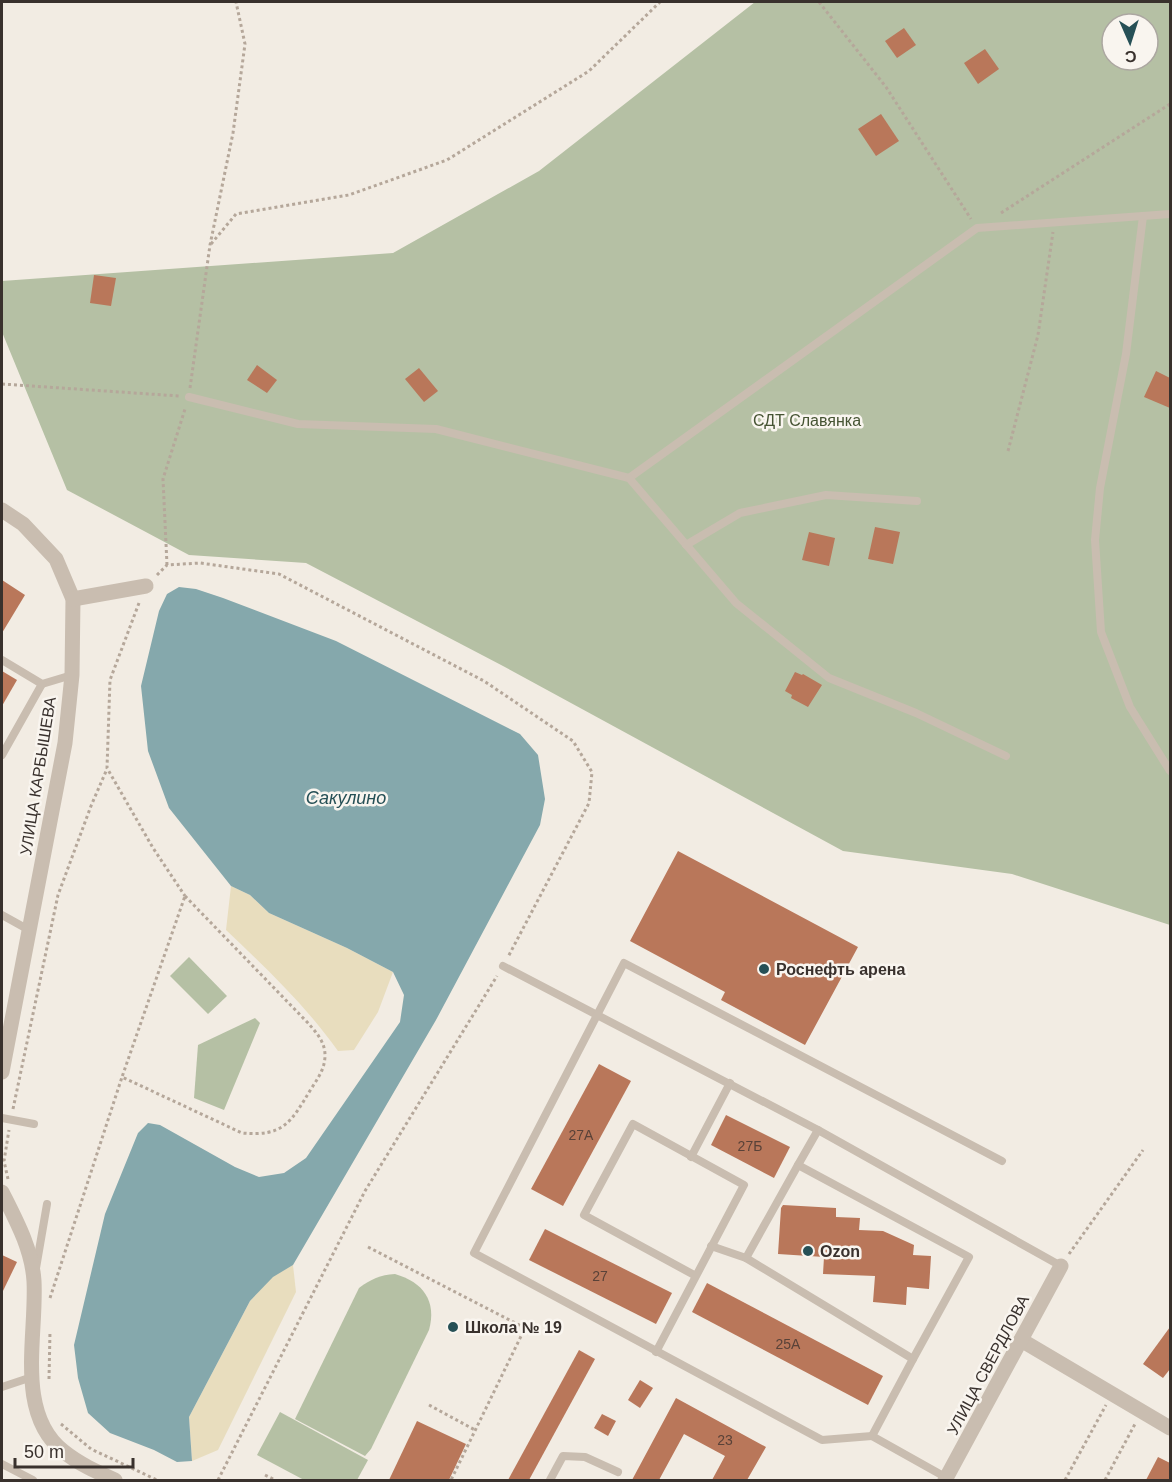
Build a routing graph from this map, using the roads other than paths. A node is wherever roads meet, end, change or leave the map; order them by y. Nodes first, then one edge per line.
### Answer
1 (1170, 214) edge
2 (1143, 216) junction
3 (189, 396) road end
4 (630, 478) junction
5 (917, 501) dead end
6 (2, 510) edge
7 (686, 544) junction
8 (146, 586) road end
9 (74, 599) junction
10 (2, 660) edge
11 (72, 675) junction
12 (42, 684) junction
13 (2, 755) edge
14 (1006, 756) dead end
15 (1170, 771) edge
16 (2, 915) edge
17 (29, 930) junction
18 (503, 966) road end
19 (597, 1013) junction
20 (2, 1071) edge
21 (730, 1083) junction
22 (6, 1118) edge
23 (34, 1124) dead end
24 (818, 1130) junction
25 (691, 1157) junction
26 (1002, 1161) dead end
27 (798, 1165) junction
28 (7, 1190) edge
29 (47, 1204) dead end
30 (711, 1246) junction
31 (746, 1258) junction
32 (1061, 1266) joint
33 (696, 1276) junction
34 (34, 1280) junction
35 (1021, 1340) junction
36 (656, 1352) junction
37 (913, 1359) junction
38 (32, 1377) junction
39 (2, 1387) edge
40 (1170, 1428) edge
41 (872, 1436) junction
42 (2, 1464) edge
43 (618, 1472) dead end
44 (946, 1479) edge
45 (33, 1480) edge
46 (115, 1480) edge
47 (550, 1480) edge

1 - 2 lane
2 - 4 lane
2 - 15 lane
3 - 4 lane
4 - 7 lane
5 - 7 lane
6 - 9 street, УЛИЦА КАРБЫШЕВА
7 - 14 lane
8 - 9 street
9 - 11 street, УЛИЦА КАРБЫШЕВА
10 - 12 lane
11 - 12 lane
11 - 17 street, УЛИЦА КАРБЫШЕВА
12 - 13 lane
16 - 17 lane
17 - 20 street, УЛИЦА КАРБЫШЕВА
18 - 19 lane
19 - 21 lane
19 - 26 lane
19 - 36 lane
21 - 24 lane
21 - 25 lane
22 - 23 lane
24 - 27 lane
24 - 32 lane
25 - 30 lane
25 - 33 lane
27 - 31 lane
27 - 37 lane
28 - 34 street
29 - 34 lane
30 - 31 lane
30 - 33 lane
31 - 37 lane
32 - 35 street, УЛИЦА СВЕРДЛОВА
33 - 36 lane
34 - 38 street
35 - 40 street
35 - 44 street, УЛИЦА СВЕРДЛОВА
36 - 41 lane
37 - 41 lane
38 - 39 lane
38 - 46 street
41 - 44 lane
42 - 45 lane
43 - 47 lane

